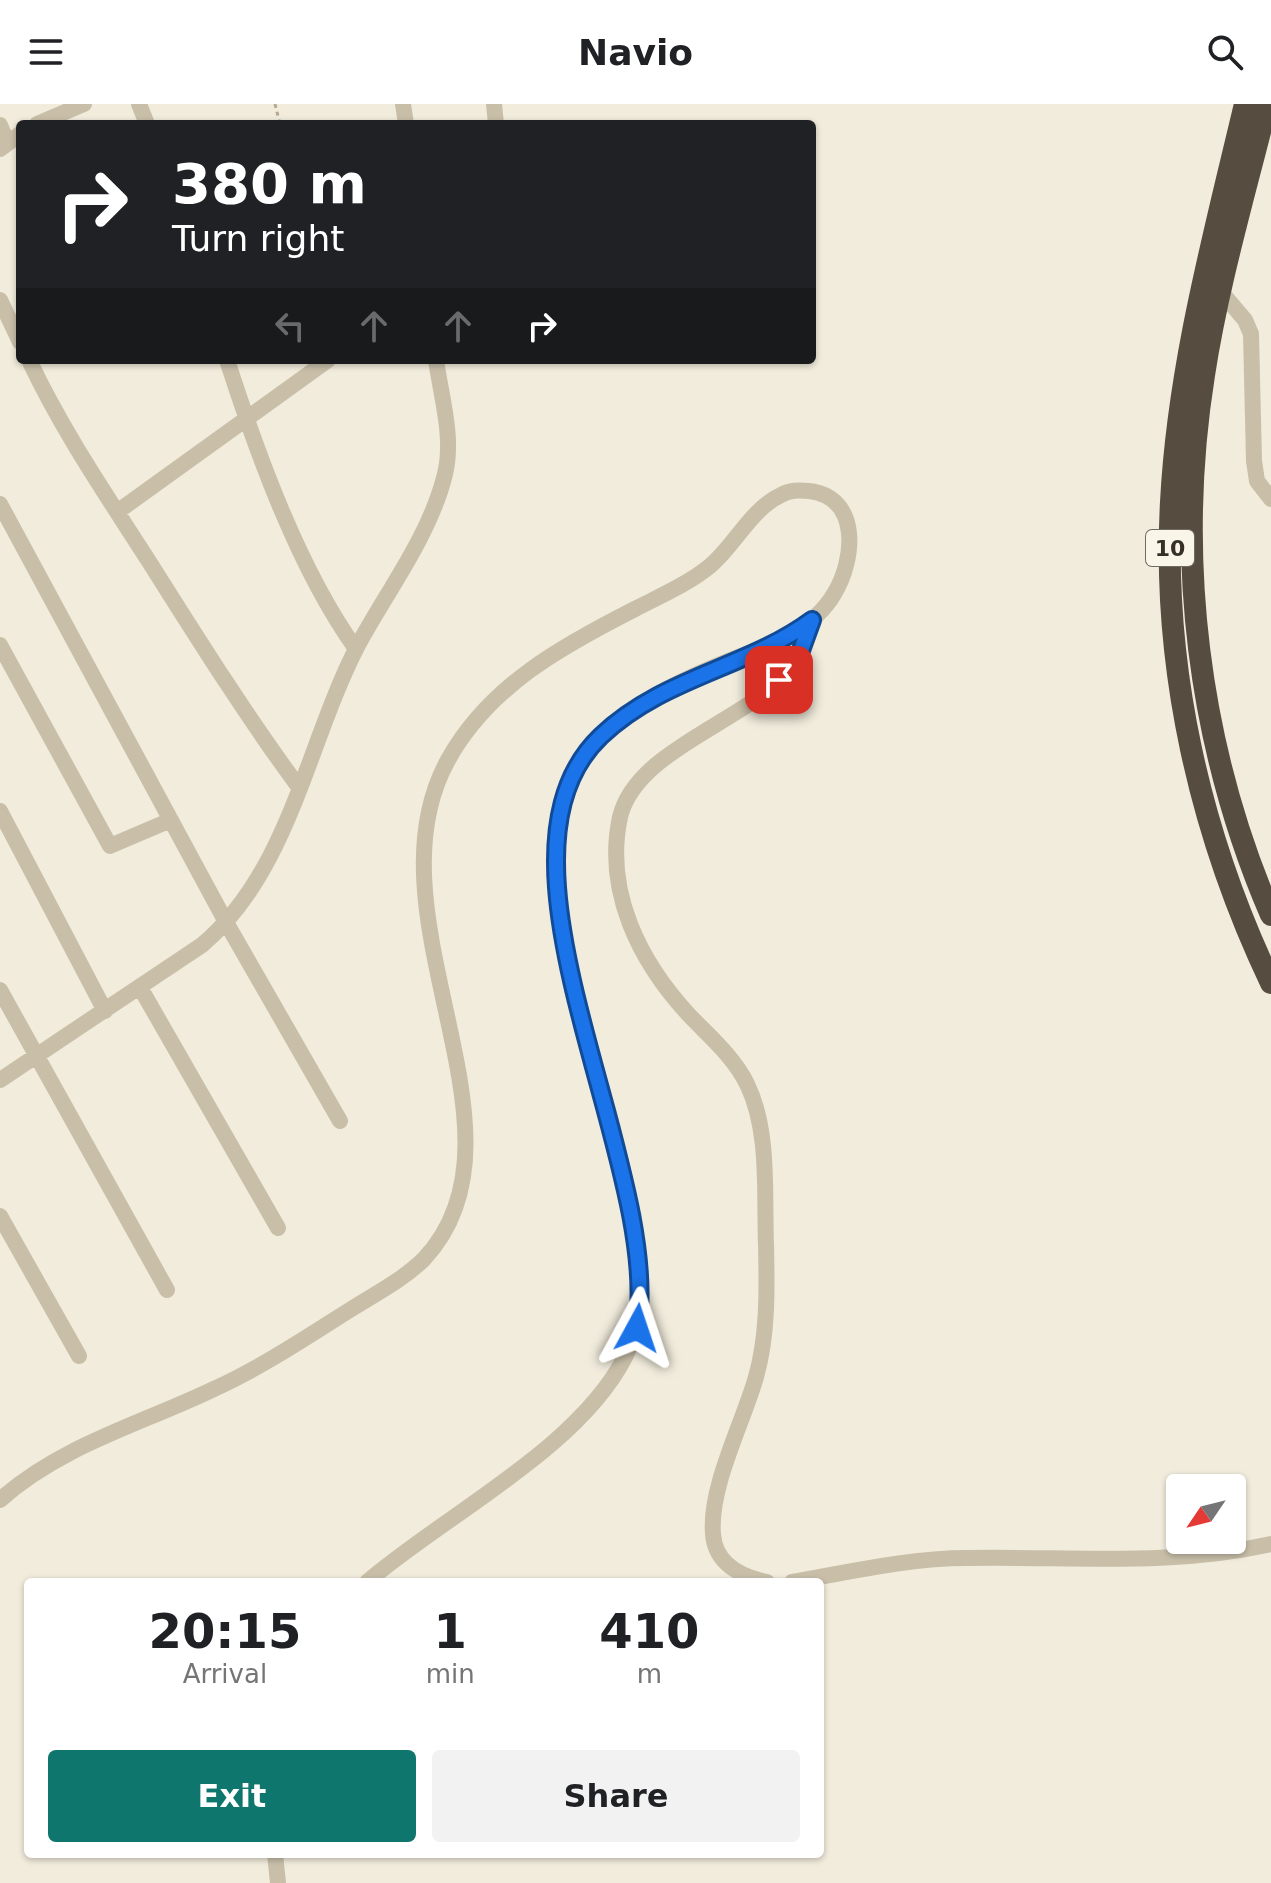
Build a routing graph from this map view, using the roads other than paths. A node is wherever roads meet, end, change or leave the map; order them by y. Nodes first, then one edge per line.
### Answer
1 (84, 104) edge
2 (1245, 104) edge
3 (1267, 104) edge
4 (46, 120) edge
5 (0, 125) edge
6 (9, 142) edge
7 (1222, 293) junction
8 (0, 300) edge
9 (16, 334) edge
10 (31, 364) edge
11 (228, 364) edge
12 (322, 364) edge
13 (437, 364) edge
14 (246, 419) junction
15 (1271, 499) edge
16 (0, 504) edge
17 (117, 512) junction
18 (812, 620) junction
19 (0, 645) edge
20 (356, 649) junction
21 (298, 786) junction
22 (0, 811) edge
23 (171, 820) junction
24 (1271, 915) edge
25 (227, 924) junction
26 (1271, 983) edge
27 (141, 989) junction
28 (0, 990) edge
29 (105, 1011) junction
30 (37, 1057) junction
31 (0, 1080) edge
32 (340, 1121) dead end
33 (0, 1216) edge
34 (278, 1228) dead end
35 (167, 1290) dead end
36 (79, 1356) dead end
37 (0, 1500) edge
38 (1271, 1544) edge
39 (372, 1578) edge
40 (755, 1578) edge
41 (818, 1578) edge
42 (275, 1858) edge
43 (278, 1883) edge

1 - 4 street
2 - 26 highway, 10
3 - 7 highway, 10
5 - 6 street
7 - 15 street
7 - 24 highway, 10
8 - 9 street
10 - 17 street
11 - 14 street
12 - 14 street
13 - 20 street
14 - 17 street
14 - 20 street
16 - 23 street
17 - 21 street
18 - 37 street
18 - 39 street
18 - 40 street
19 - 23 street
20 - 21 street
21 - 25 street
22 - 29 street
23 - 25 street
25 - 27 street
25 - 32 street
27 - 29 street
27 - 34 street
28 - 30 street
29 - 30 street
30 - 31 street
30 - 35 street
33 - 36 street
38 - 41 street
42 - 43 street

